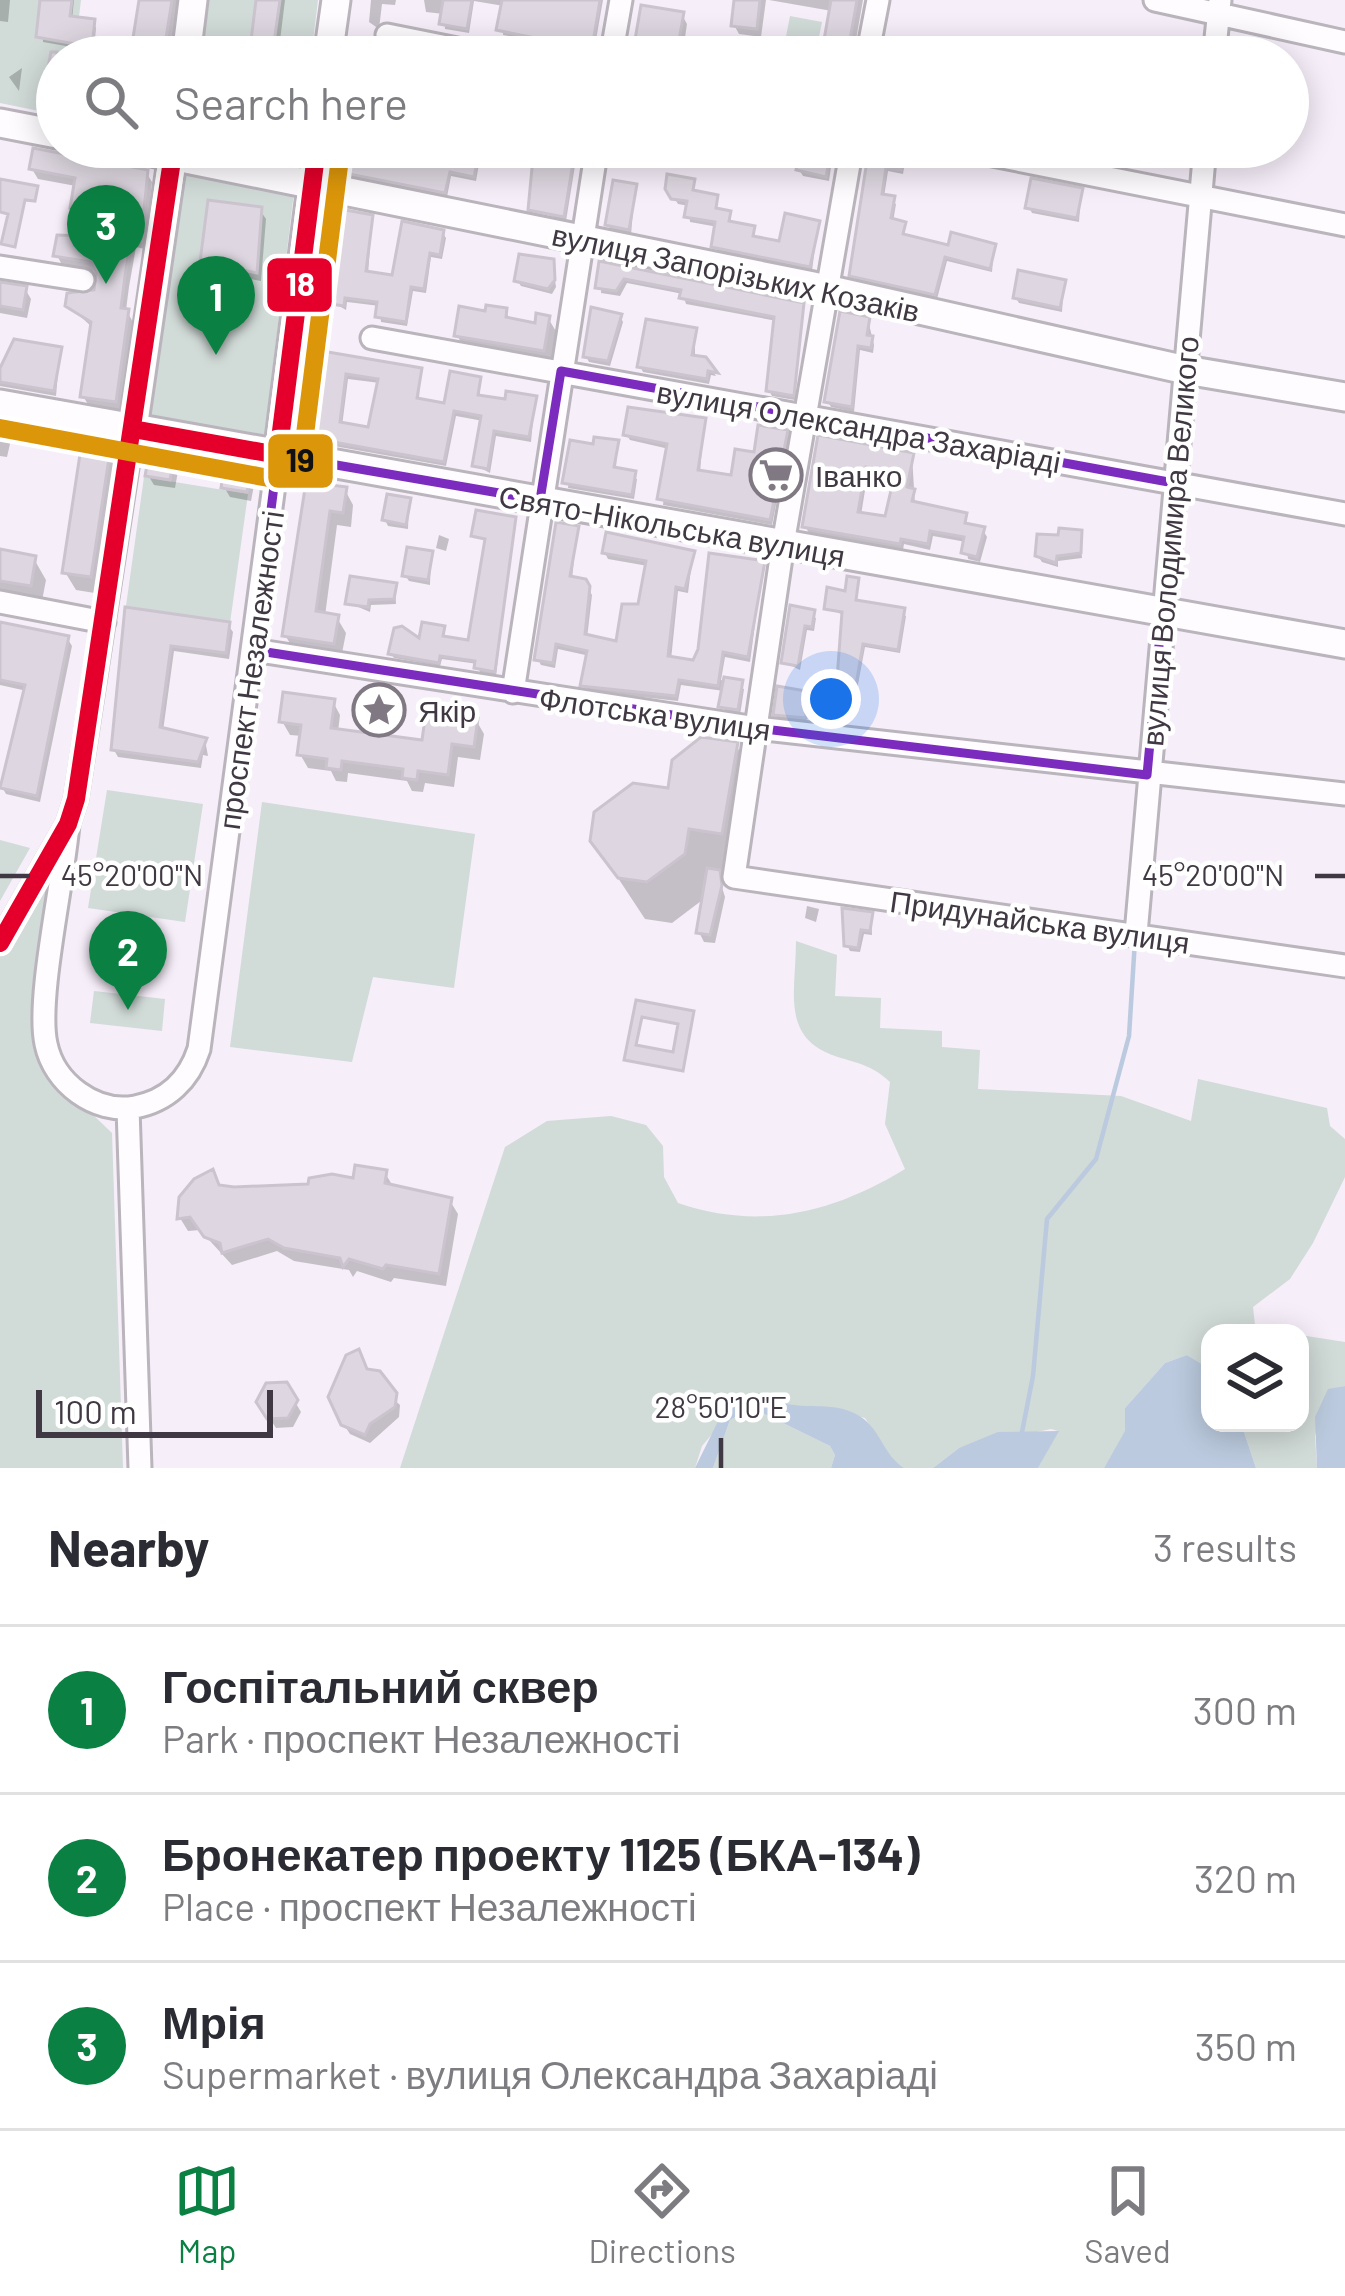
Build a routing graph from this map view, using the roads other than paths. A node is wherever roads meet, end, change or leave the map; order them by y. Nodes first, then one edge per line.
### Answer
1 (193, 0) edge
2 (336, 0) edge
3 (621, 0) edge
4 (878, 0) edge
5 (1155, 0) edge
6 (1219, 6) edge
7 (387, 35) dead end
8 (189, 36) edge
9 (331, 36) edge
10 (392, 36) edge
11 (615, 36) edge
12 (872, 36) edge
13 (1216, 36) edge
14 (1345, 42) edge
15 (0, 123) edge
16 (36, 130) edge
17 (171, 168) edge
18 (242, 168) edge
19 (314, 168) edge
20 (594, 168) edge
21 (848, 168) edge
22 (1052, 168) edge
23 (1203, 168) edge
24 (312, 184) junction
25 (1200, 199) junction
26 (1345, 225) edge
27 (582, 240) junction
28 (0, 267) edge
29 (83, 280) dead end
30 (827, 289) junction
31 (373, 338) dead end
32 (561, 371) junction
33 (1185, 378) junction
34 (1345, 397) edge
35 (0, 404) edge
36 (805, 417) junction
37 (133, 429) junction
38 (278, 455) junction
39 (1174, 483) junction
40 (540, 500) junction
41 (1345, 514) edge
42 (783, 544) junction
43 (0, 602) edge
44 (1160, 614) junction
45 (104, 622) junction
46 (1345, 644) edge
47 (253, 650) junction
48 (513, 692) junction
49 (756, 728) junction
50 (1147, 775) junction
51 (1345, 794) edge
52 (68, 824) junction
53 (1136, 934) junction
54 (0, 943) edge
55 (1345, 966) edge
56 (128, 1108) junction
57 (140, 1468) edge

1 - 8 main road
2 - 9 main road
3 - 11 street
4 - 12 street
5 - 6 street
6 - 13 street
6 - 14 street
7 - 10 street
15 - 16 main road
17 - 37 main road
18 - 24 main road, вулиця Запорізьких Козаків
19 - 24 main road, проспект Незалежності
20 - 27 street
21 - 30 street
22 - 25 street
23 - 25 street, вулиця Володимира Великого
24 - 27 main road, вулиця Запорізьких Козаків
24 - 38 main road, проспект Незалежності
25 - 26 street
25 - 33 street, вулиця Володимира Великого
27 - 30 main road, вулиця Запорізьких Козаків
27 - 32 street
28 - 29 street
30 - 33 main road, вулиця Запорізьких Козаків
30 - 36 street
31 - 32 street, вулиця Олександра Захаріаді
32 - 36 street, вулиця Олександра Захаріаді
32 - 40 street
33 - 34 main road, вулиця Запорізьких Козаків
33 - 39 street, вулиця Володимира Великого
35 - 37 main road, Свято-Нікольська вулиця
36 - 39 street, вулиця Олександра Захаріаді
36 - 42 street
37 - 38 main road, Свято-Нікольська вулиця
37 - 45 street
38 - 40 main road, Свято-Нікольська вулиця
38 - 47 street, проспект Незалежності
39 - 41 street, вулиця Олександра Захаріаді
39 - 44 street, вулиця Володимира Великого
40 - 42 main road, Свято-Нікольська вулиця
40 - 48 street
42 - 44 main road, Свято-Нікольська вулиця
42 - 49 street
43 - 45 street
44 - 46 main road, Свято-Нікольська вулиця
44 - 50 street, вулиця Володимира Великого
45 - 52 street
47 - 48 street, Флотська вулиця
47 - 56 street, проспект Незалежності
48 - 49 street, Флотська вулиця
49 - 50 street, Флотська вулиця
49 - 53 street, Придунайська вулиця
50 - 51 street, Флотська вулиця
50 - 53 street, вулиця Володимира Великого
52 - 54 street
52 - 56 street
53 - 55 street, Придунайська вулиця
56 - 57 street

